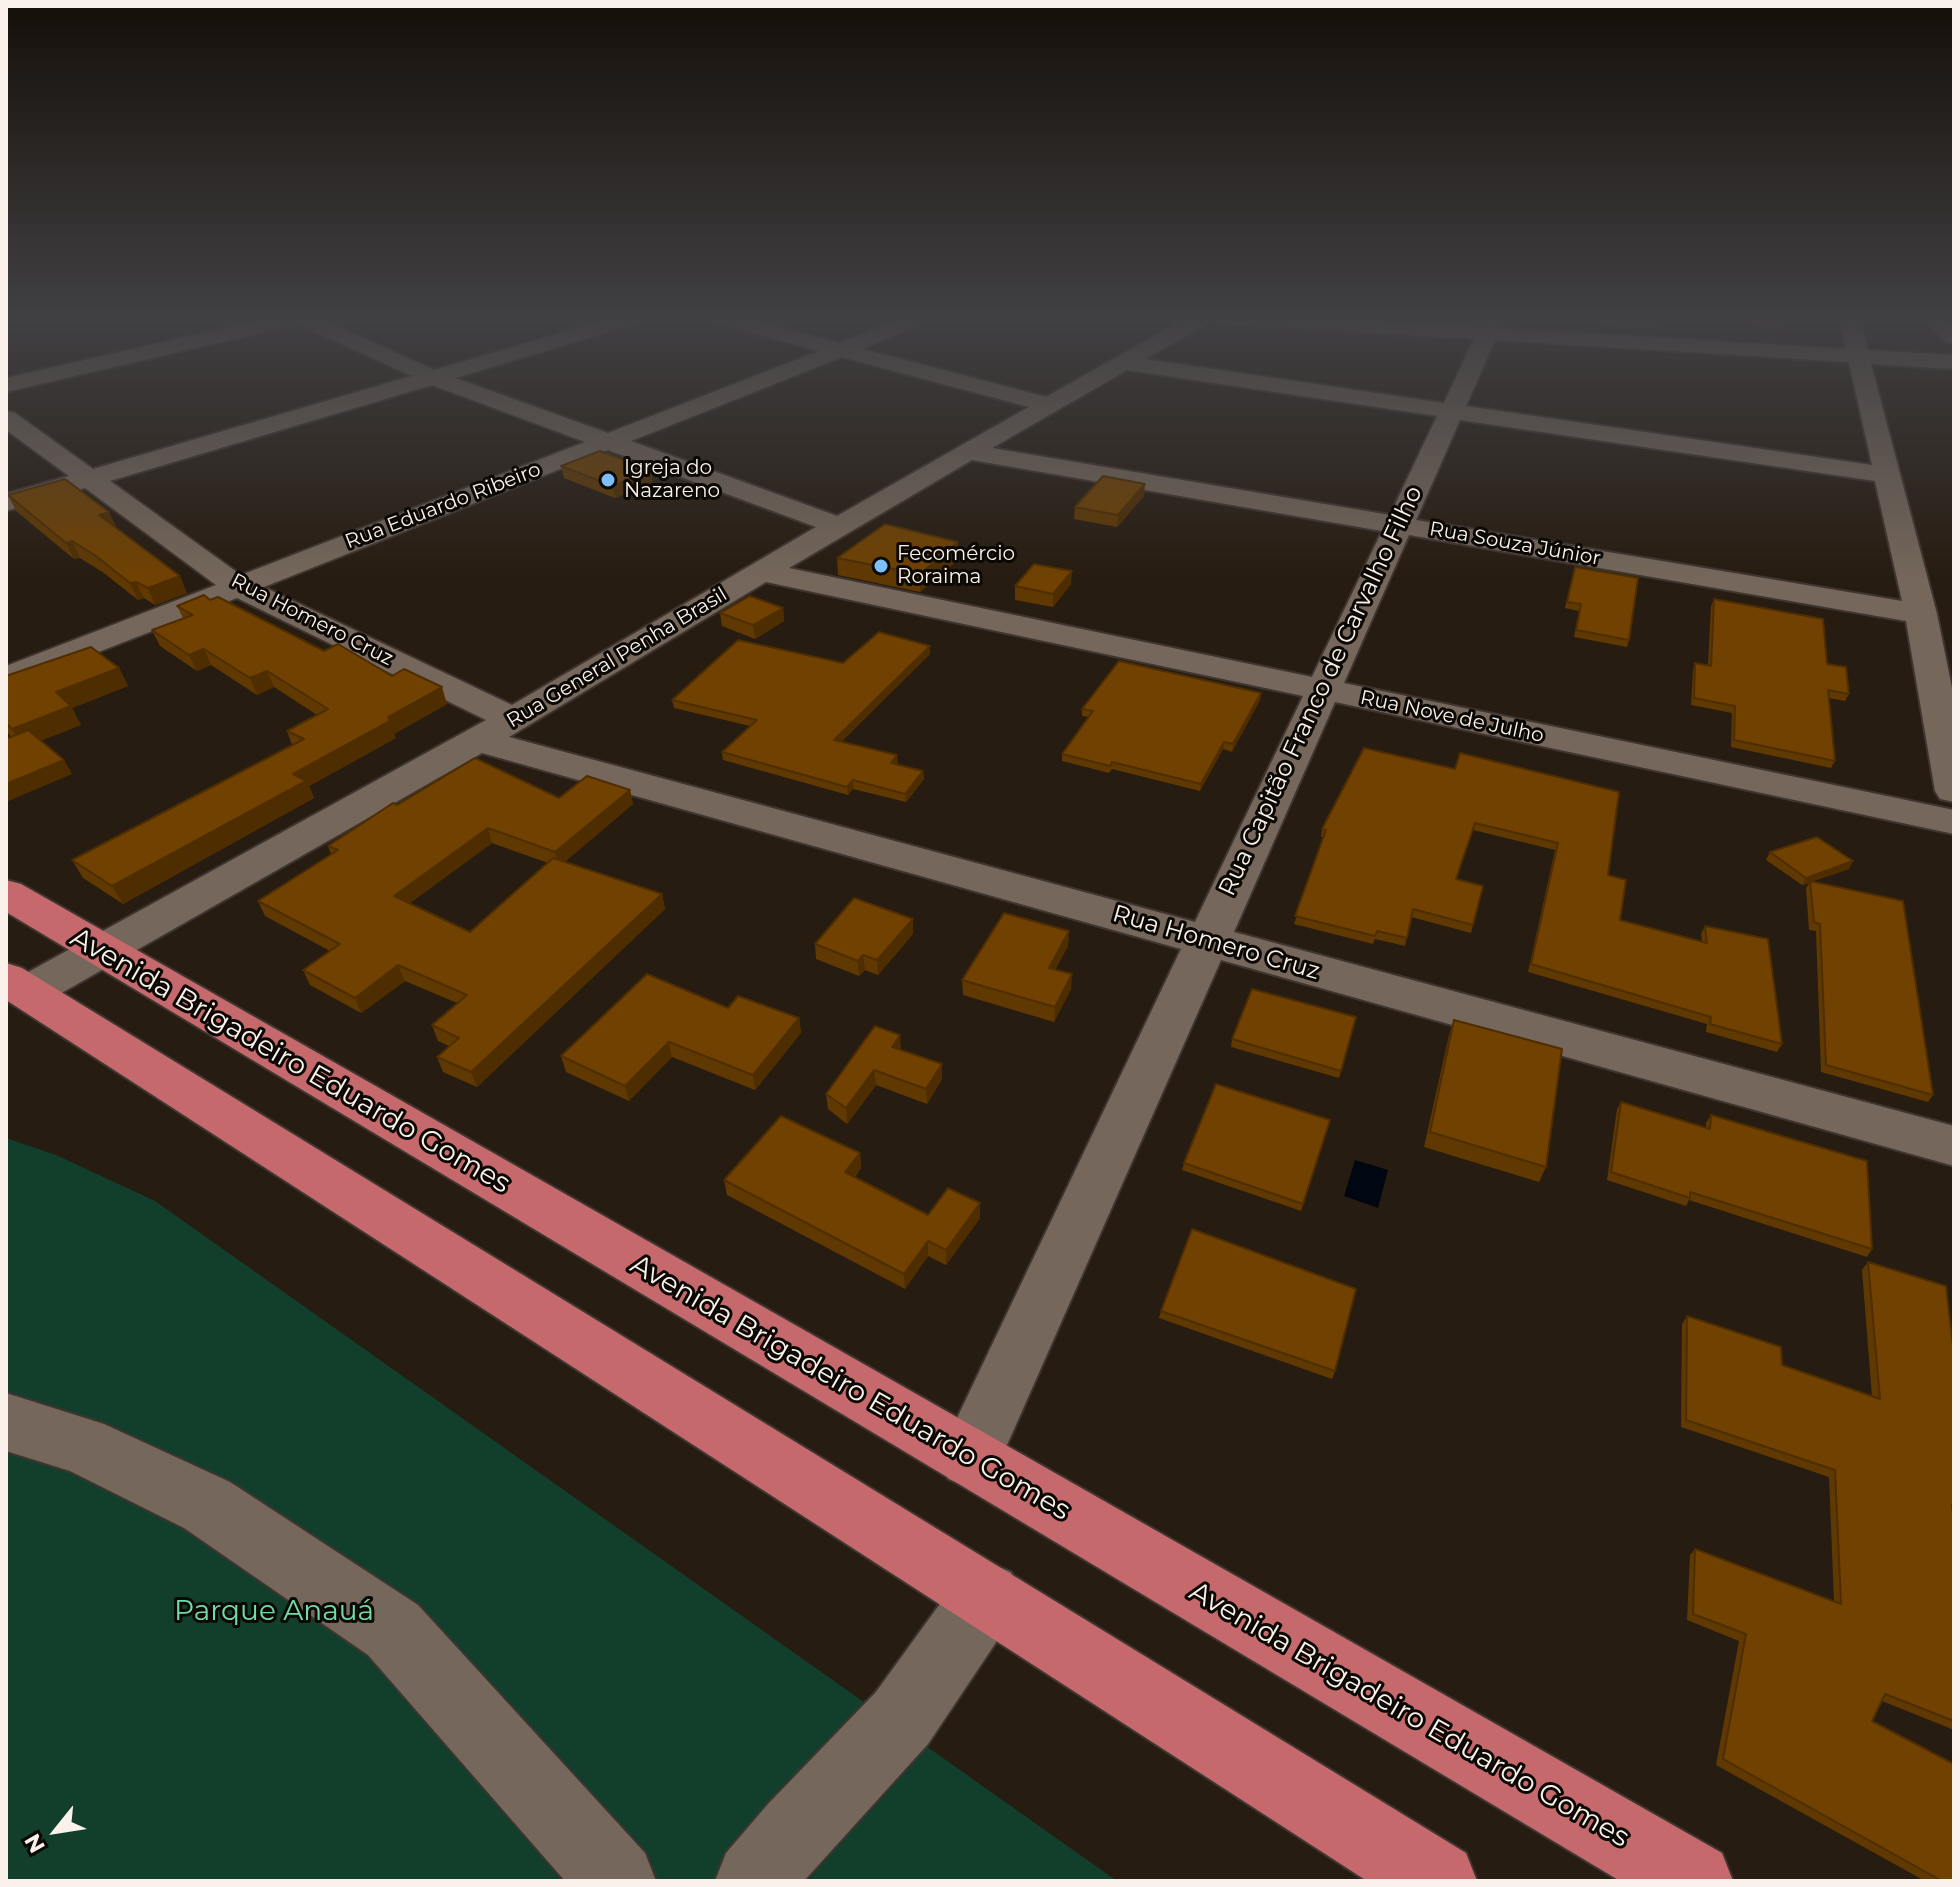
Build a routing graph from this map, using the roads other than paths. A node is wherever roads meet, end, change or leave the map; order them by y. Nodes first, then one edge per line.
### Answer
1 (337, 405) edge
2 (509, 405) edge
3 (701, 405) edge
4 (1048, 405) edge
5 (1411, 405) edge
6 (1455, 405) edge
7 (1870, 405) edge
8 (1452, 411) junction
9 (6, 418) edge
10 (608, 441) junction
11 (968, 452) junction
12 (1888, 475) junction
13 (87, 479) junction
14 (6, 503) edge
15 (1399, 524) junction
16 (839, 526) junction
17 (763, 572) junction
18 (237, 586) junction
19 (1921, 614) junction
20 (6, 678) edge
21 (1321, 689) junction
22 (512, 719) junction
23 (478, 740) junction
24 (1954, 791) edge
25 (1954, 822) edge
26 (6, 894) edge
27 (1205, 940) junction
28 (102, 950) junction
29 (17, 986) edge
30 (1954, 1146) edge
31 (6, 1422) edge
32 (970, 1458) junction
33 (987, 1596) junction
34 (617, 1881) edge
35 (754, 1881) edge
36 (1438, 1881) edge
37 (1694, 1881) edge

1 - 13 street
2 - 10 street
3 - 10 street, Rua Eduardo Ribeiro
4 - 11 street, Rua General Penha Brasil
5 - 8 street
6 - 8 street, Rua Capitão Franco de Carvalho Filho
7 - 12 street
8 - 12 street
8 - 15 street, Rua Capitão Franco de Carvalho Filho
9 - 13 street, Rua Homero Cruz
10 - 16 street
10 - 18 street, Rua Eduardo Ribeiro
11 - 15 street, Rua Souza Júnior
11 - 16 street, Rua General Penha Brasil
12 - 19 street
13 - 14 street
13 - 18 street, Rua Homero Cruz
15 - 19 street, Rua Souza Júnior
15 - 21 street, Rua Capitão Franco de Carvalho Filho
16 - 17 street, Rua General Penha Brasil
17 - 21 street, Rua Nove de Julho
17 - 22 street, Rua General Penha Brasil
18 - 20 street, Rua Eduardo Ribeiro
18 - 22 street, Rua Homero Cruz
19 - 24 street
21 - 25 street, Rua Nove de Julho
21 - 27 street, Rua Capitão Franco de Carvalho Filho
22 - 23 street, Rua General Penha Brasil
23 - 27 street, Rua Homero Cruz
23 - 28 street, Rua General Penha Brasil
26 - 28 main road, Avenida Brigadeiro Eduardo Gomes
27 - 30 street, Rua Homero Cruz
27 - 32 street, Rua Capitão Franco de Carvalho Filho
28 - 29 street, Rua General Penha Brasil
28 - 32 main road, Avenida Brigadeiro Eduardo Gomes
29 - 33 main road
31 - 34 street
32 - 37 main road, Avenida Brigadeiro Eduardo Gomes
33 - 35 street
33 - 36 main road

